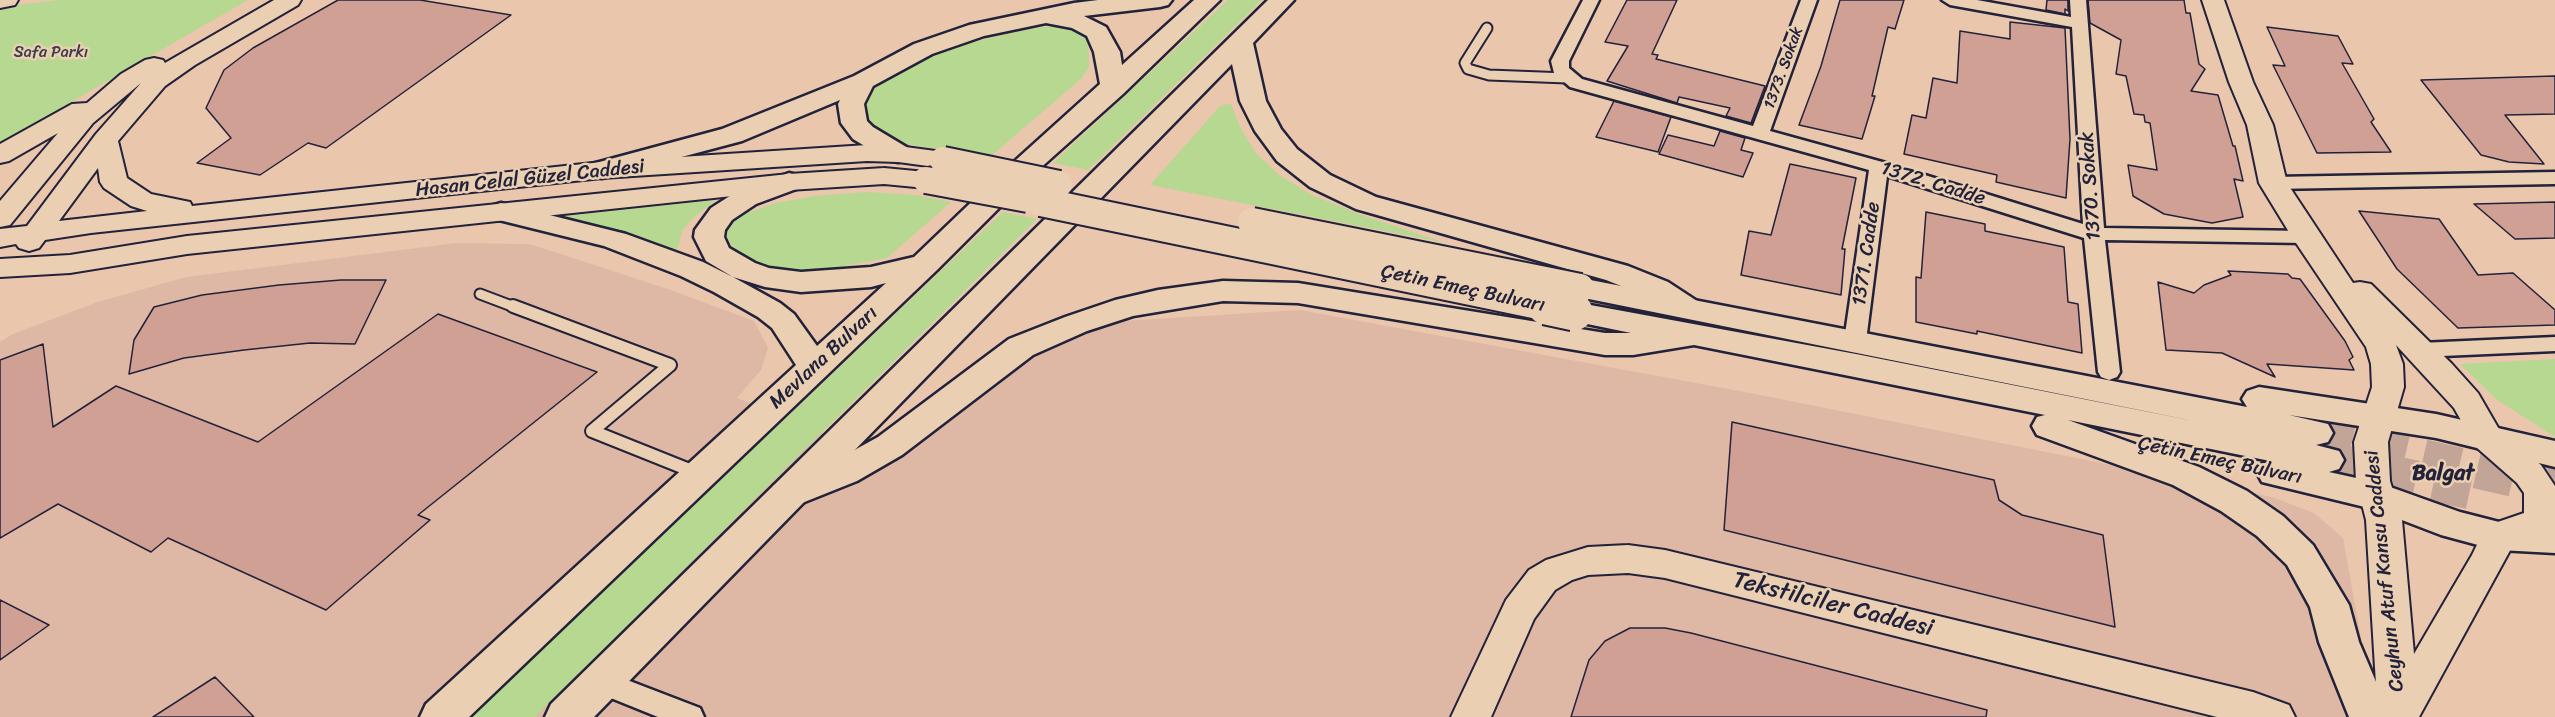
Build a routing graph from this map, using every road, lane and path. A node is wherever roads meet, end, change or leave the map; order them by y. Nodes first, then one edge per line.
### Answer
1 (7, 0) edge
2 (263, 0) edge
3 (290, 0) edge
4 (1160, 0) edge
5 (1208, 0) edge
6 (1282, 0) edge
7 (1591, 0) edge
8 (1809, 0) edge
9 (1950, 0) edge
10 (2078, 0) edge
11 (2213, 0) edge
12 (0, 1) edge
13 (1032, 17) junction
14 (2079, 23) junction
15 (1486, 28) dead end
16 (1240, 42) junction
17 (1568, 78) junction
18 (130, 79) junction
19 (863, 81) junction
20 (1114, 88) junction
21 (1759, 135) junction
22 (105, 140) junction
23 (898, 154) junction
24 (0, 155) edge
25 (1879, 167) junction
26 (602, 170) junction
27 (934, 170) junction
28 (2555, 178) edge
29 (789, 182) junction
30 (2273, 183) junction
31 (1050, 193) joint
32 (240, 209) junction
33 (501, 212) junction
34 (0, 219) edge
35 (36, 232) junction
36 (2094, 234) junction
37 (2306, 237) junction
38 (0, 238) edge
39 (926, 263) junction
40 (4, 272) edge
41 (480, 294) dead end
42 (1690, 321) junction
43 (1855, 341) junction
44 (2555, 344) edge
45 (2420, 350) junction
46 (1892, 360) junction
47 (814, 367) junction
48 (2109, 372) junction
49 (2380, 417) junction
50 (2049, 426) junction
51 (2487, 439) junction
52 (2321, 446) tunnel mouth
53 (2555, 454) edge
54 (700, 474) junction
55 (787, 495) junction
56 (2379, 497) junction
57 (2499, 536) junction
58 (2555, 539) edge
59 (601, 682) junction
60 (2389, 716) edge
61 (441, 717) edge
62 (566, 717) edge
63 (690, 717) edge
64 (1472, 717) edge
65 (2274, 717) edge

1 - 12 main road
2 - 18 main road
3 - 22 main road
4 - 13 main road
5 - 20 main road, Mevlana Bulvarı
6 - 16 main road
7 - 17 street
8 - 21 street, 1373. Sokak
9 - 14 street
10 - 14 street, 1370. Sokak
11 - 30 main road, Ceyhun Atuf Kansu Caddesi
13 - 19 main road
13 - 20 main road
14 - 36 street, 1370. Sokak
15 - 17 lane
16 - 42 main road
16 - 55 main road
17 - 21 street, 1372. Cadde
18 - 24 main road
18 - 34 main road
19 - 23 main road
19 - 26 main road
20 - 39 main road, Mevlana Bulvarı
21 - 25 street, 1372. Cadde
22 - 32 main road
22 - 35 main road
23 - 26 main road, Hasan Celal Güzel Caddesi
23 - 27 main road, Hasan Celal Güzel Caddesi
25 - 36 street, 1372. Cadde
25 - 43 street, 1371. Cadde
26 - 32 main road, Hasan Celal Güzel Caddesi
27 - 29 main road, Hasan Celal Güzel Caddesi
27 - 31 main road, Hasan Celal Güzel Caddesi, bridge
28 - 30 street
29 - 33 main road, Hasan Celal Güzel Caddesi
29 - 39 main road
30 - 37 main road, Ceyhun Atuf Kansu Caddesi
31 - 42 main road, Çetin Emeç Bulvarı, bridge
32 - 35 main road, Hasan Celal Güzel Caddesi
33 - 40 main road, Hasan Celal Güzel Caddesi
33 - 47 main road
35 - 38 main road, Hasan Celal Güzel Caddesi
35 - 40 main road
36 - 37 street, 1372. Cadde
36 - 48 street, 1370. Sokak
37 - 45 main road, Ceyhun Atuf Kansu Caddesi
37 - 49 main road, Ceyhun Atuf Kansu Caddesi
39 - 47 main road, Mevlana Bulvarı
41 - 54 lane
42 - 43 main road, Çetin Emeç Bulvarı
42 - 46 main road, Çetin Emeç Bulvarı
42 - 55 main road
43 - 46 main road, Çetin Emeç Bulvarı
44 - 45 street
45 - 51 main road, Ceyhun Atuf Kansu Caddesi
46 - 48 main road, Çetin Emeç Bulvarı
46 - 50 main road, Çetin Emeç Bulvarı
46 - 52 main road, Çetin Emeç Bulvarı
47 - 54 main road, Mevlana Bulvarı
48 - 49 main road, Çetin Emeç Bulvarı
49 - 51 main road, Çetin Emeç Bulvarı
49 - 56 main road, Ceyhun Atuf Kansu Caddesi
50 - 56 main road, Çetin Emeç Bulvarı
50 - 60 main road
51 - 53 main road, Çetin Emeç Bulvarı
51 - 57 main road, Ceyhun Atuf Kansu Caddesi
54 - 61 main road, Mevlana Bulvarı
55 - 59 main road
56 - 57 main road, Çetin Emeç Bulvarı
56 - 60 main road, Ceyhun Atuf Kansu Caddesi
57 - 58 main road, Çetin Emeç Bulvarı
57 - 60 main road, Ceyhun Atuf Kansu Caddesi
59 - 62 main road
59 - 63 street
64 - 65 main road, Tekstilciler Caddesi

